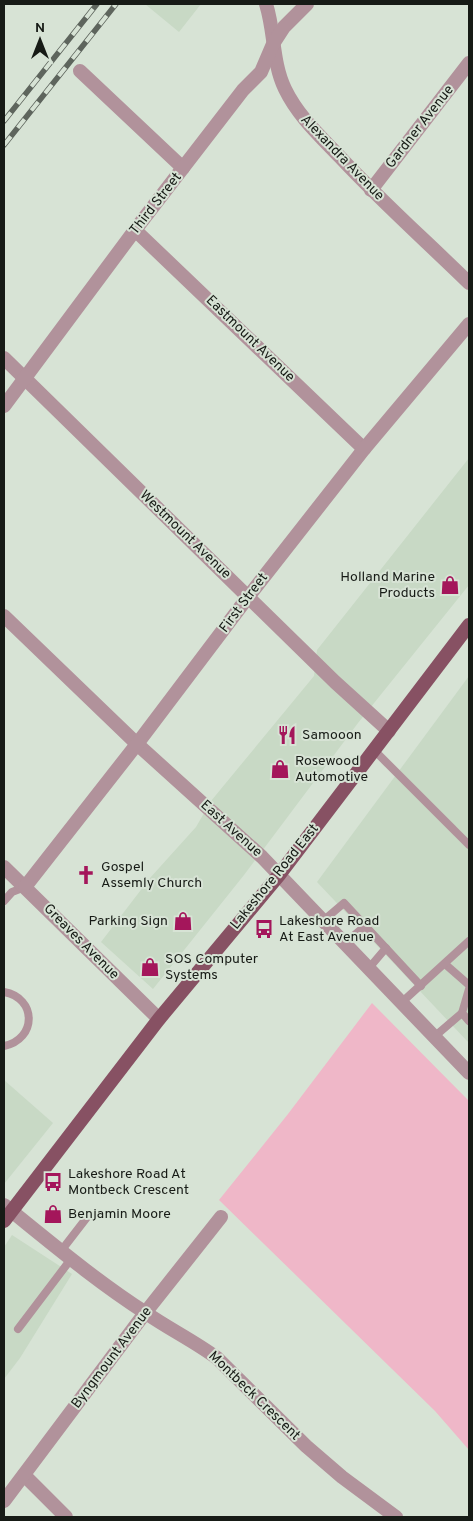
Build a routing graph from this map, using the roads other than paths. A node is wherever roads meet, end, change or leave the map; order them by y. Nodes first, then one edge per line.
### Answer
1 (266, 4) edge
2 (308, 4) edge
3 (273, 44) junction
4 (469, 64) edge
5 (80, 70) dead end
6 (183, 168) junction
7 (371, 190) junction
8 (135, 230) junction
9 (469, 283) edge
10 (469, 324) edge
11 (4, 358) edge
12 (25, 379) junction
13 (4, 406) edge
14 (364, 448) junction
15 (248, 597) junction
16 (4, 616) edge
17 (468, 630) edge
18 (389, 731) junction
19 (137, 744) junction
20 (375, 751) junction
21 (469, 845) edge
22 (4, 867) edge
23 (279, 875) junction
24 (25, 887) junction
25 (4, 901) edge
26 (324, 920) junction
27 (365, 926) junction
28 (469, 941) edge
29 (345, 943) junction
30 (386, 948) junction
31 (445, 964) junction
32 (369, 968) junction
33 (469, 985) edge
34 (420, 986) junction
35 (469, 989) edge
36 (4, 992) edge
37 (401, 1002) junction
38 (462, 1013) junction
39 (159, 1019) junction
40 (469, 1020) edge
41 (434, 1037) junction
42 (4, 1046) edge
43 (469, 1073) edge
44 (6, 1212) edge
45 (88, 1216) dead end
46 (221, 1217) dead end
47 (66, 1255) junction
48 (145, 1313) junction
49 (18, 1329) dead end
50 (24, 1475) junction
51 (4, 1501) edge
52 (66, 1517) edge
53 (396, 1517) edge

1 - 3 street, Alexandra Avenue
2 - 3 street, Third Street
3 - 6 street, Third Street
3 - 7 street, Alexandra Avenue
4 - 7 street, Gardner Avenue
5 - 6 street
6 - 8 street, Third Street
7 - 9 street, Alexandra Avenue
8 - 12 street, Third Street
8 - 14 street, Eastmount Avenue
10 - 14 street, First Street
11 - 12 street, Westmount Avenue
12 - 13 street, Third Street
12 - 15 street, Westmount Avenue
14 - 15 street, First Street
15 - 18 street, Westmount Avenue
15 - 19 street, First Street
16 - 19 street, East Avenue
17 - 18 main road, Lakeshore Road East
18 - 20 main road, Lakeshore Road East
19 - 23 street, East Avenue
19 - 24 street, First Street
20 - 21 lane
20 - 23 main road, Lakeshore Road East
22 - 24 street, Greaves Avenue
23 - 26 street, East Avenue
23 - 39 main road, Lakeshore Road East
24 - 25 lane
24 - 39 street, Greaves Avenue
26 - 27 lane
26 - 29 street, East Avenue
27 - 29 lane
27 - 30 lane
28 - 31 lane
29 - 32 street, East Avenue
30 - 32 lane
30 - 34 lane
31 - 33 lane
31 - 34 lane
32 - 37 street, East Avenue
34 - 37 lane
35 - 38 lane
36 - 42 lane
37 - 41 street, East Avenue
38 - 40 lane
38 - 41 lane
39 - 44 main road, Lakeshore Road East
41 - 43 street, East Avenue
44 - 47 street, Montbeck Crescent
45 - 47 lane
46 - 48 street, Byngmount Avenue
47 - 48 street, Montbeck Crescent
47 - 49 lane
48 - 50 street, Byngmount Avenue
48 - 53 street, Montbeck Crescent
50 - 51 street, Byngmount Avenue
50 - 52 street

